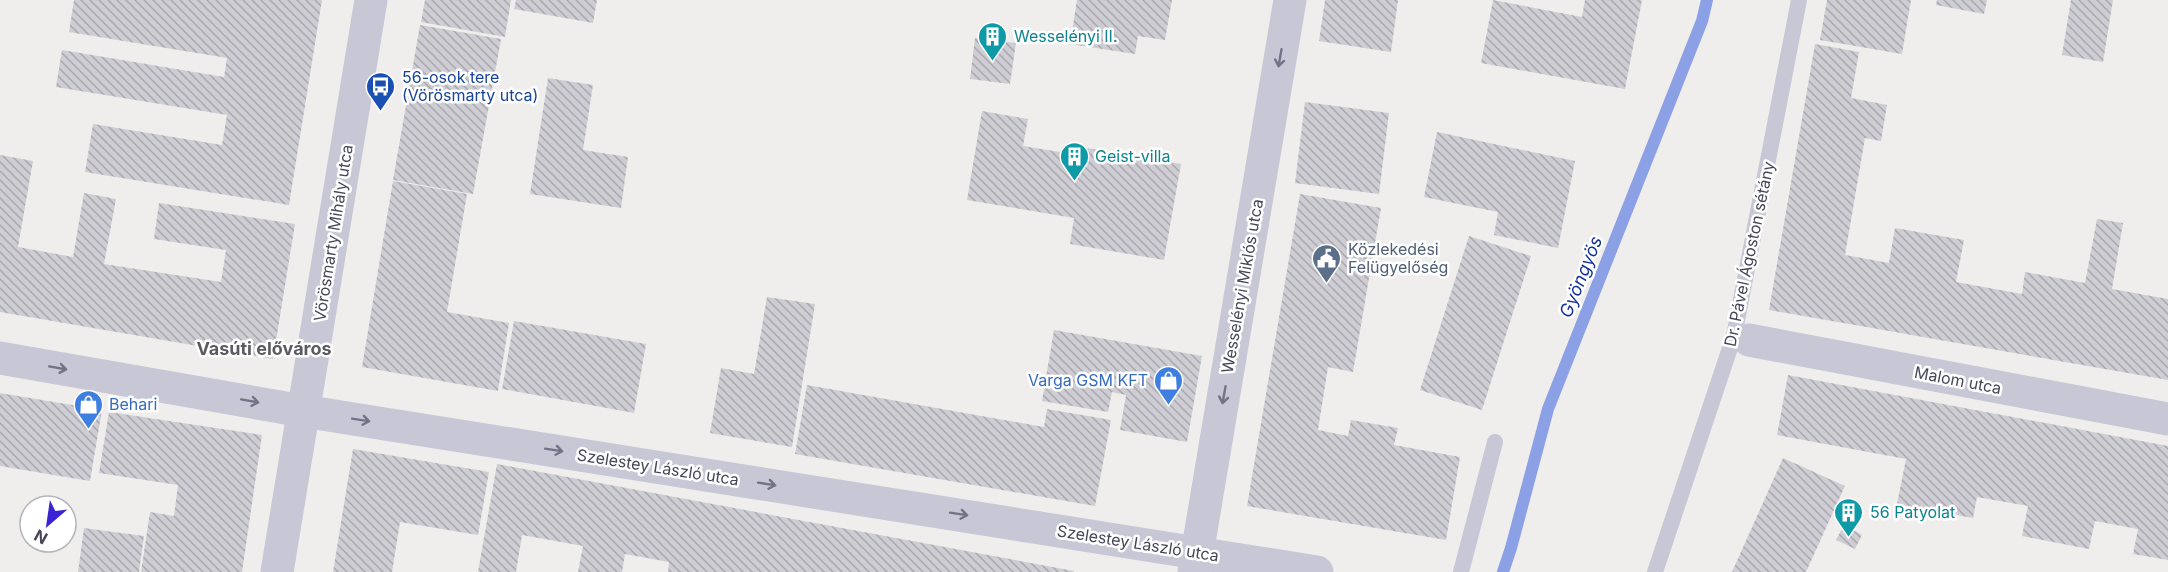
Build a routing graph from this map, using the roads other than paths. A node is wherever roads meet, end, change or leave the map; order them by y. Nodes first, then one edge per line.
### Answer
1 (371, 0) edge
2 (1290, 0) edge
3 (1799, 0) edge
4 (1749, 340) dead end
5 (0, 358) edge
6 (303, 411) junction
7 (2168, 419) edge
8 (1495, 442) dead end
9 (1196, 562) edge
10 (277, 572) edge
11 (1317, 572) edge
12 (1461, 572) edge
13 (1655, 572) edge

1 - 6 street, Vörösmarty Mihály utca
2 -> 9 street, Wesselényi Miklós utca
3 - 13 lane, Dr. Pável Ágoston sétány
4 - 7 street, Malom utca
5 -> 6 street, Szelestey László utca
6 -> 9 street, Szelestey László utca
6 - 10 street, Vörösmarty Mihály utca
8 - 12 lane
9 - 11 street, Szelestey László utca

